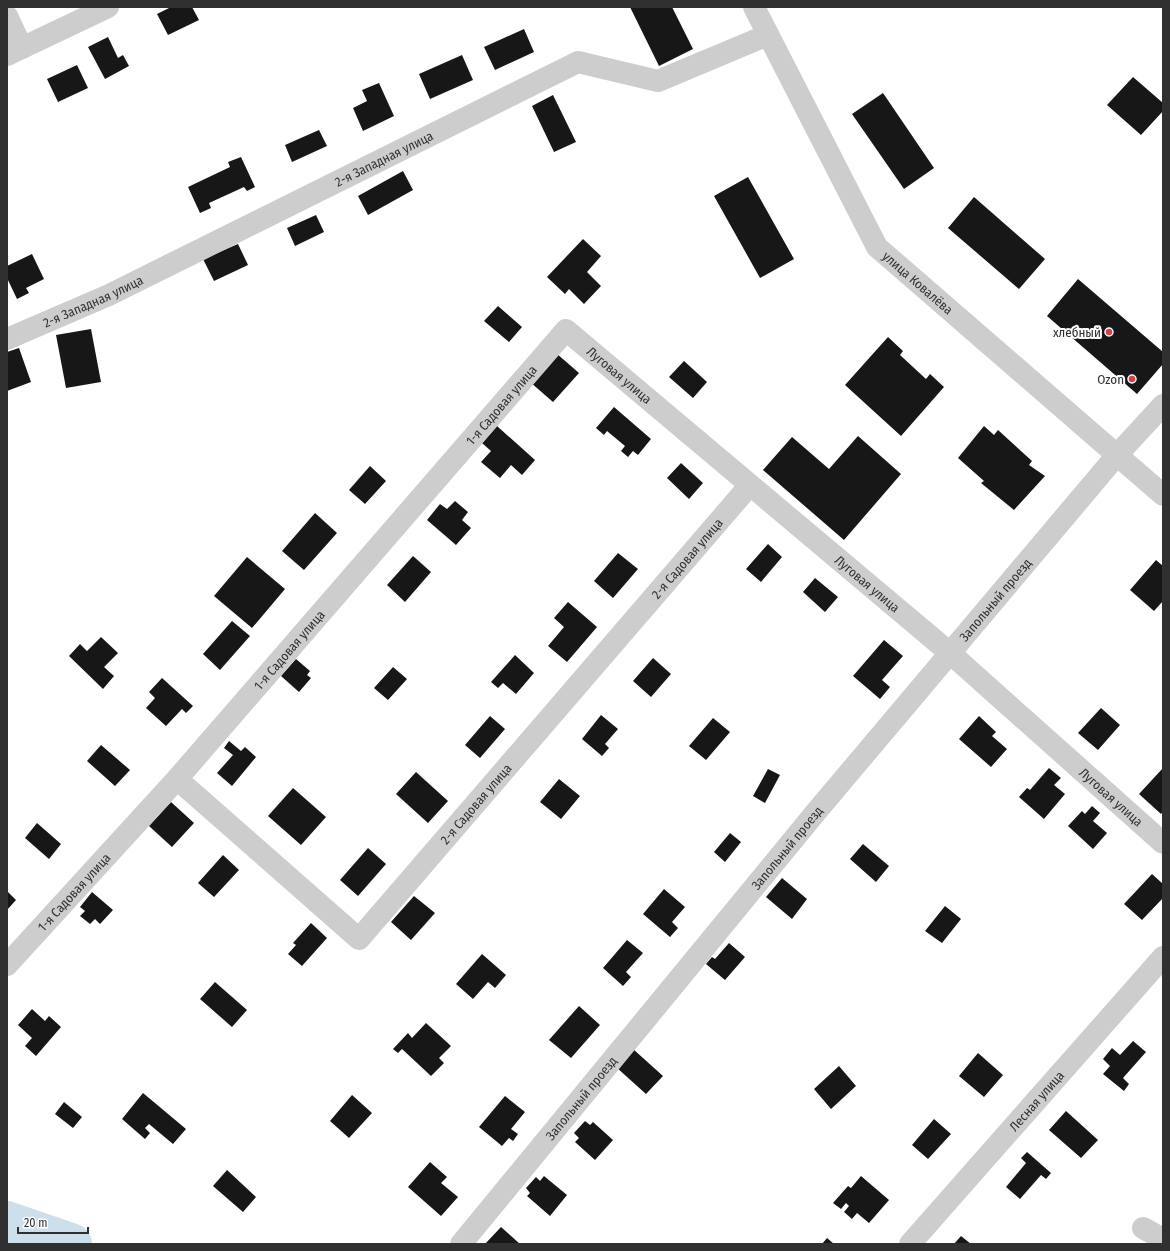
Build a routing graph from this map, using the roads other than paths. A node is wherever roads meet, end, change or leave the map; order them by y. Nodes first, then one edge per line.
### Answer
1 (108, 7) edge
2 (754, 7) edge
3 (7, 16) edge
4 (768, 35) junction
5 (14, 51) edge
6 (566, 330) joint
7 (7, 339) edge
8 (1163, 405) edge
9 (1117, 455) junction
10 (750, 485) junction
11 (1163, 495) edge
12 (950, 653) junction
13 (177, 779) junction
14 (1163, 843) edge
15 (1163, 957) edge
16 (7, 965) edge
17 (1142, 1228) dead end
18 (1163, 1239) edge
19 (461, 1244) edge
20 (910, 1244) edge

1 - 5 street
2 - 4 street, улица Ковалёва
3 - 5 street
4 - 7 street, 2-я Западная улица
4 - 9 street, улица Ковалёва
6 - 10 street, Луговая улица
6 - 13 street, 1-я Садовая улица
8 - 9 street, Запольный проезд
9 - 11 street, улица Ковалёва
9 - 12 street, Запольный проезд
10 - 12 street, Луговая улица
10 - 13 street, 2-я Садовая улица
12 - 14 street, Луговая улица
12 - 19 street, Запольный проезд
13 - 16 street, 1-я Садовая улица
15 - 20 street, Лесная улица
17 - 18 street

